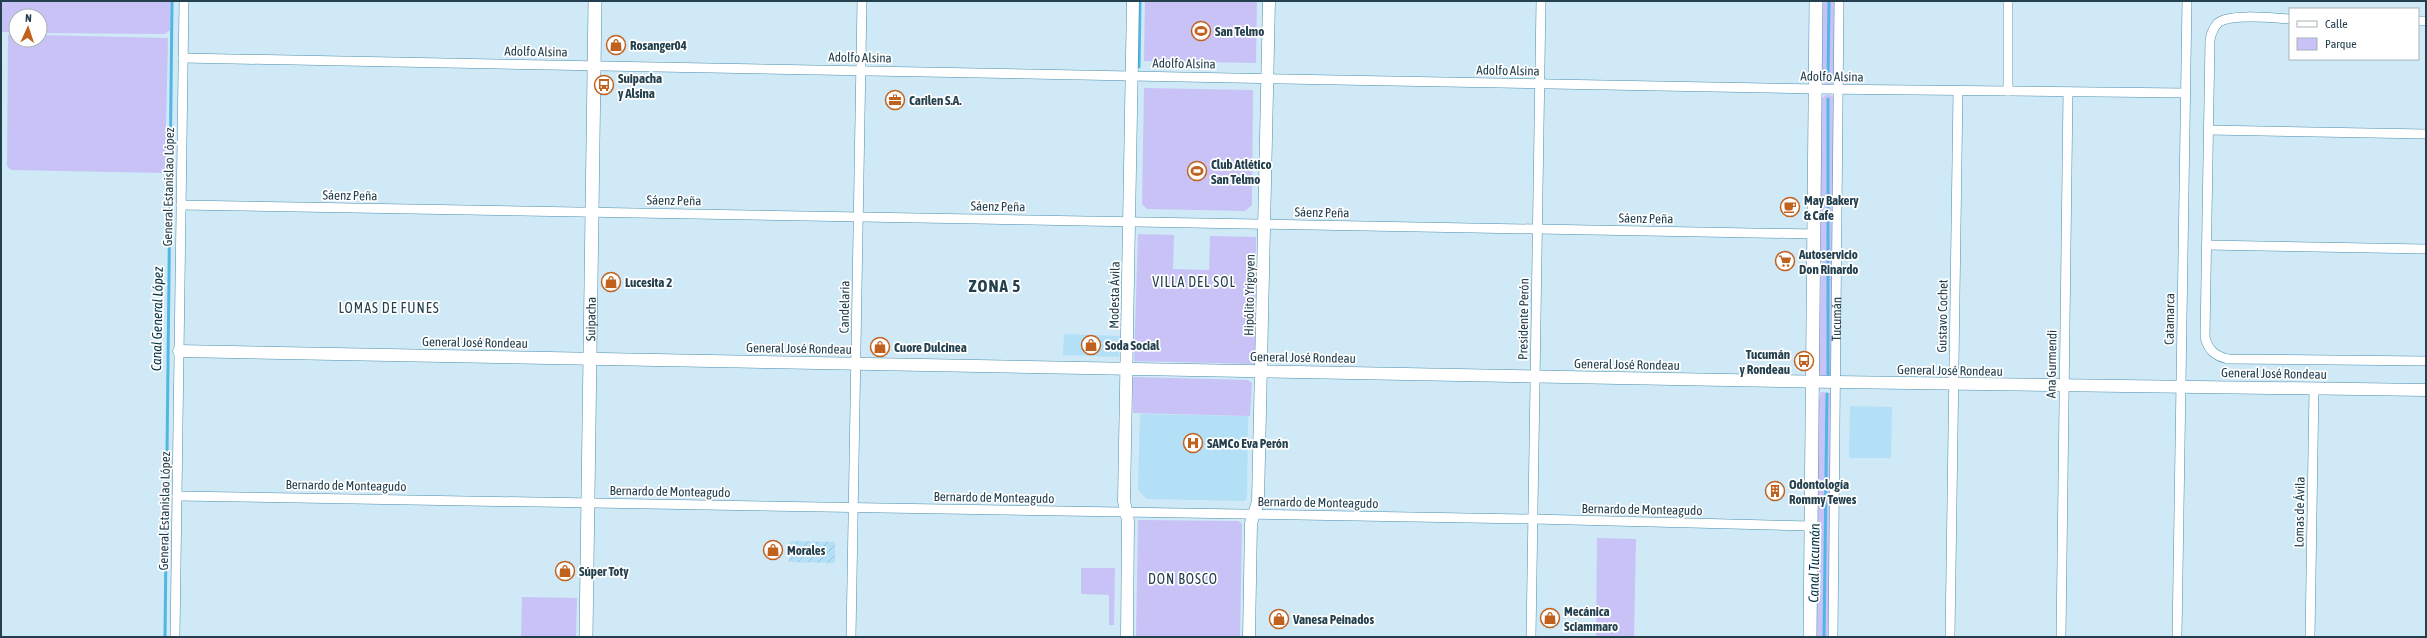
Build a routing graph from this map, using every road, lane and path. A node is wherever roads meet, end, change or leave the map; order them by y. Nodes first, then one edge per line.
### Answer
1 (184, 1) edge
2 (595, 1) edge
3 (862, 1) edge
4 (1133, 1) edge
5 (1269, 1) edge
6 (1541, 1) edge
7 (1816, 1) edge
8 (1839, 1) edge
9 (2008, 1) edge
10 (2186, 1) edge
11 (2289, 19) edge
12 (183, 58) junction
13 (594, 65) junction
14 (860, 70) junction
15 (1132, 75) junction
16 (1268, 78) junction
17 (1540, 84) junction
18 (1816, 89) junction
19 (1840, 90) junction
20 (1958, 91) junction
21 (2008, 91) junction
22 (2068, 92) junction
23 (2185, 93) junction
24 (2208, 130) junction
25 (2426, 134) edge
26 (181, 205) junction
27 (592, 212) junction
28 (858, 217) junction
29 (1129, 222) junction
30 (1265, 224) junction
31 (1537, 229) junction
32 (1814, 234) junction
33 (2207, 245) junction
34 (2426, 249) edge
35 (179, 351) junction
36 (590, 358) junction
37 (2426, 360) edge
38 (856, 363) junction
39 (1126, 368) junction
40 (1262, 371) junction
41 (1535, 376) junction
42 (1812, 382) junction
43 (1836, 382) junction
44 (1954, 384) junction
45 (2064, 385) junction
46 (2180, 386) junction
47 (2314, 388) junction
48 (2426, 390) edge
49 (177, 496) junction
50 (588, 503) junction
51 (853, 507) junction
52 (1126, 512) junction
53 (1254, 514) junction
54 (1533, 519) junction
55 (1811, 526) junction
56 (175, 637) edge
57 (586, 637) edge
58 (851, 637) edge
59 (1127, 637) edge
60 (1249, 637) edge
61 (1531, 637) edge
62 (1810, 637) edge
63 (1833, 637) edge
64 (1950, 637) edge
65 (2061, 637) edge
66 (2177, 637) edge
67 (2310, 637) edge

1 - 12 street, General Estanislao López
2 - 13 main road, Suipacha
3 - 14 street, Candelaria
4 - 15 street, Modesta Ávila
5 - 16 street, Hipólito Yrigoyen
6 - 17 street, Presidente Perón
7 - 18 main road, Tucumán
8 - 19 street, Tucumán
9 - 21 street
10 - 23 street, Catamarca
11 - 24 street
12 - 13 street, Adolfo Alsina
12 - 26 street, General Estanislao López
13 - 14 street, Adolfo Alsina
13 - 27 main road, Suipacha
14 - 15 street, Adolfo Alsina
14 - 28 street, Candelaria
15 - 16 street, Adolfo Alsina
15 - 29 street, Modesta Ávila
16 - 17 street, Adolfo Alsina
16 - 30 street, Hipólito Yrigoyen
17 - 18 street, Adolfo Alsina
17 - 31 street, Presidente Perón
18 - 19 street, Adolfo Alsina
18 - 32 main road, Tucumán
19 - 20 street, Adolfo Alsina
19 - 43 street, Tucumán
20 - 21 street, Adolfo Alsina
20 - 44 street, Gustavo Cochet
21 - 22 street, Adolfo Alsina
22 - 23 street, Adolfo Alsina
22 - 45 street, Ana Gurmendi
23 - 46 street, Catamarca
24 - 25 street
24 - 33 street
26 - 27 street, Sáenz Peña
26 - 35 street, General Estanislao López
27 - 28 street, Sáenz Peña
27 - 36 main road, Suipacha
28 - 29 street, Sáenz Peña
28 - 38 street, Candelaria
29 - 30 street, Sáenz Peña
29 - 39 street, Modesta Ávila
30 - 31 street, Sáenz Peña
30 - 40 street, Hipólito Yrigoyen
31 - 32 street, Sáenz Peña
31 - 41 street, Presidente Perón
32 - 42 main road, Tucumán
33 - 34 street
33 - 37 street
35 - 36 street, General José Rondeau
35 - 49 street, General Estanislao López
36 - 38 street, General José Rondeau
36 - 50 main road, Suipacha
38 - 39 street, General José Rondeau
38 - 51 street, Candelaria
39 - 40 street, General José Rondeau
39 - 52 street, Modesta Ávila
40 - 41 street, General José Rondeau
40 - 53 street, Hipólito Yrigoyen
41 - 42 street, General José Rondeau
41 - 54 street, Presidente Perón
42 - 43 street, General José Rondeau
42 - 55 main road, Tucumán
43 - 44 street, General José Rondeau
43 - 63 street, Tucumán
44 - 45 street, General José Rondeau
44 - 64 street, Gustavo Cochet
45 - 46 street, General José Rondeau
45 - 65 street, Ana Gurmendi
46 - 47 street, General José Rondeau
46 - 66 street, Catamarca
47 - 48 street, General José Rondeau
47 - 67 street, Lomas de Ávila
49 - 50 street, Bernardo de Monteagudo
49 - 56 street, General Estanislao López
50 - 51 street, Bernardo de Monteagudo
50 - 57 main road, Suipacha
51 - 52 street, Bernardo de Monteagudo
51 - 58 street, Candelaria
52 - 53 street, Bernardo de Monteagudo
52 - 59 street, Modesta Ávila
53 - 54 street, Bernardo de Monteagudo
53 - 60 street, Hipólito Yrigoyen
54 - 55 street, Bernardo de Monteagudo
54 - 61 street, Presidente Perón
55 - 62 main road, Tucumán

